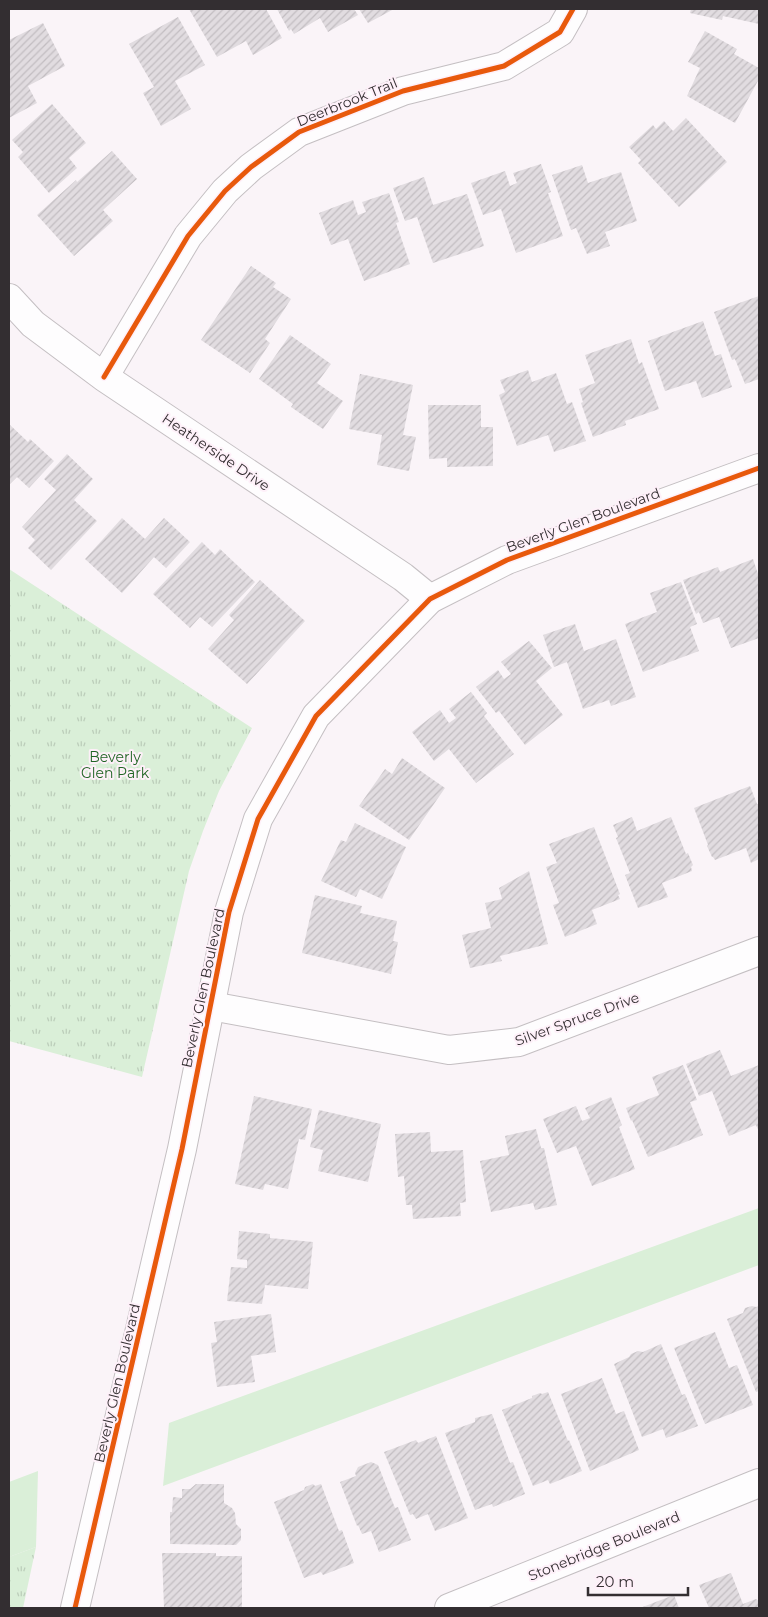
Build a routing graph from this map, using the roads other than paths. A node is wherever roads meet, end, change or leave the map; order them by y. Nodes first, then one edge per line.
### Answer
1 (573, 9) edge
2 (9, 298) edge
3 (104, 377) junction
4 (759, 468) edge
5 (430, 599) junction
6 (759, 950) edge
7 (210, 1006) junction
8 (759, 1483) edge
9 (75, 1608) edge
10 (449, 1608) edge

1 - 3 street, Deerbrook Trail
2 - 3 street, Heatherside Drive
3 - 5 street, Heatherside Drive
4 - 5 street, Beverly Glen Boulevard
5 - 7 street, Beverly Glen Boulevard
6 - 7 street, Silver Spruce Drive
7 - 9 street, Beverly Glen Boulevard
8 - 10 street, Stonebridge Boulevard

